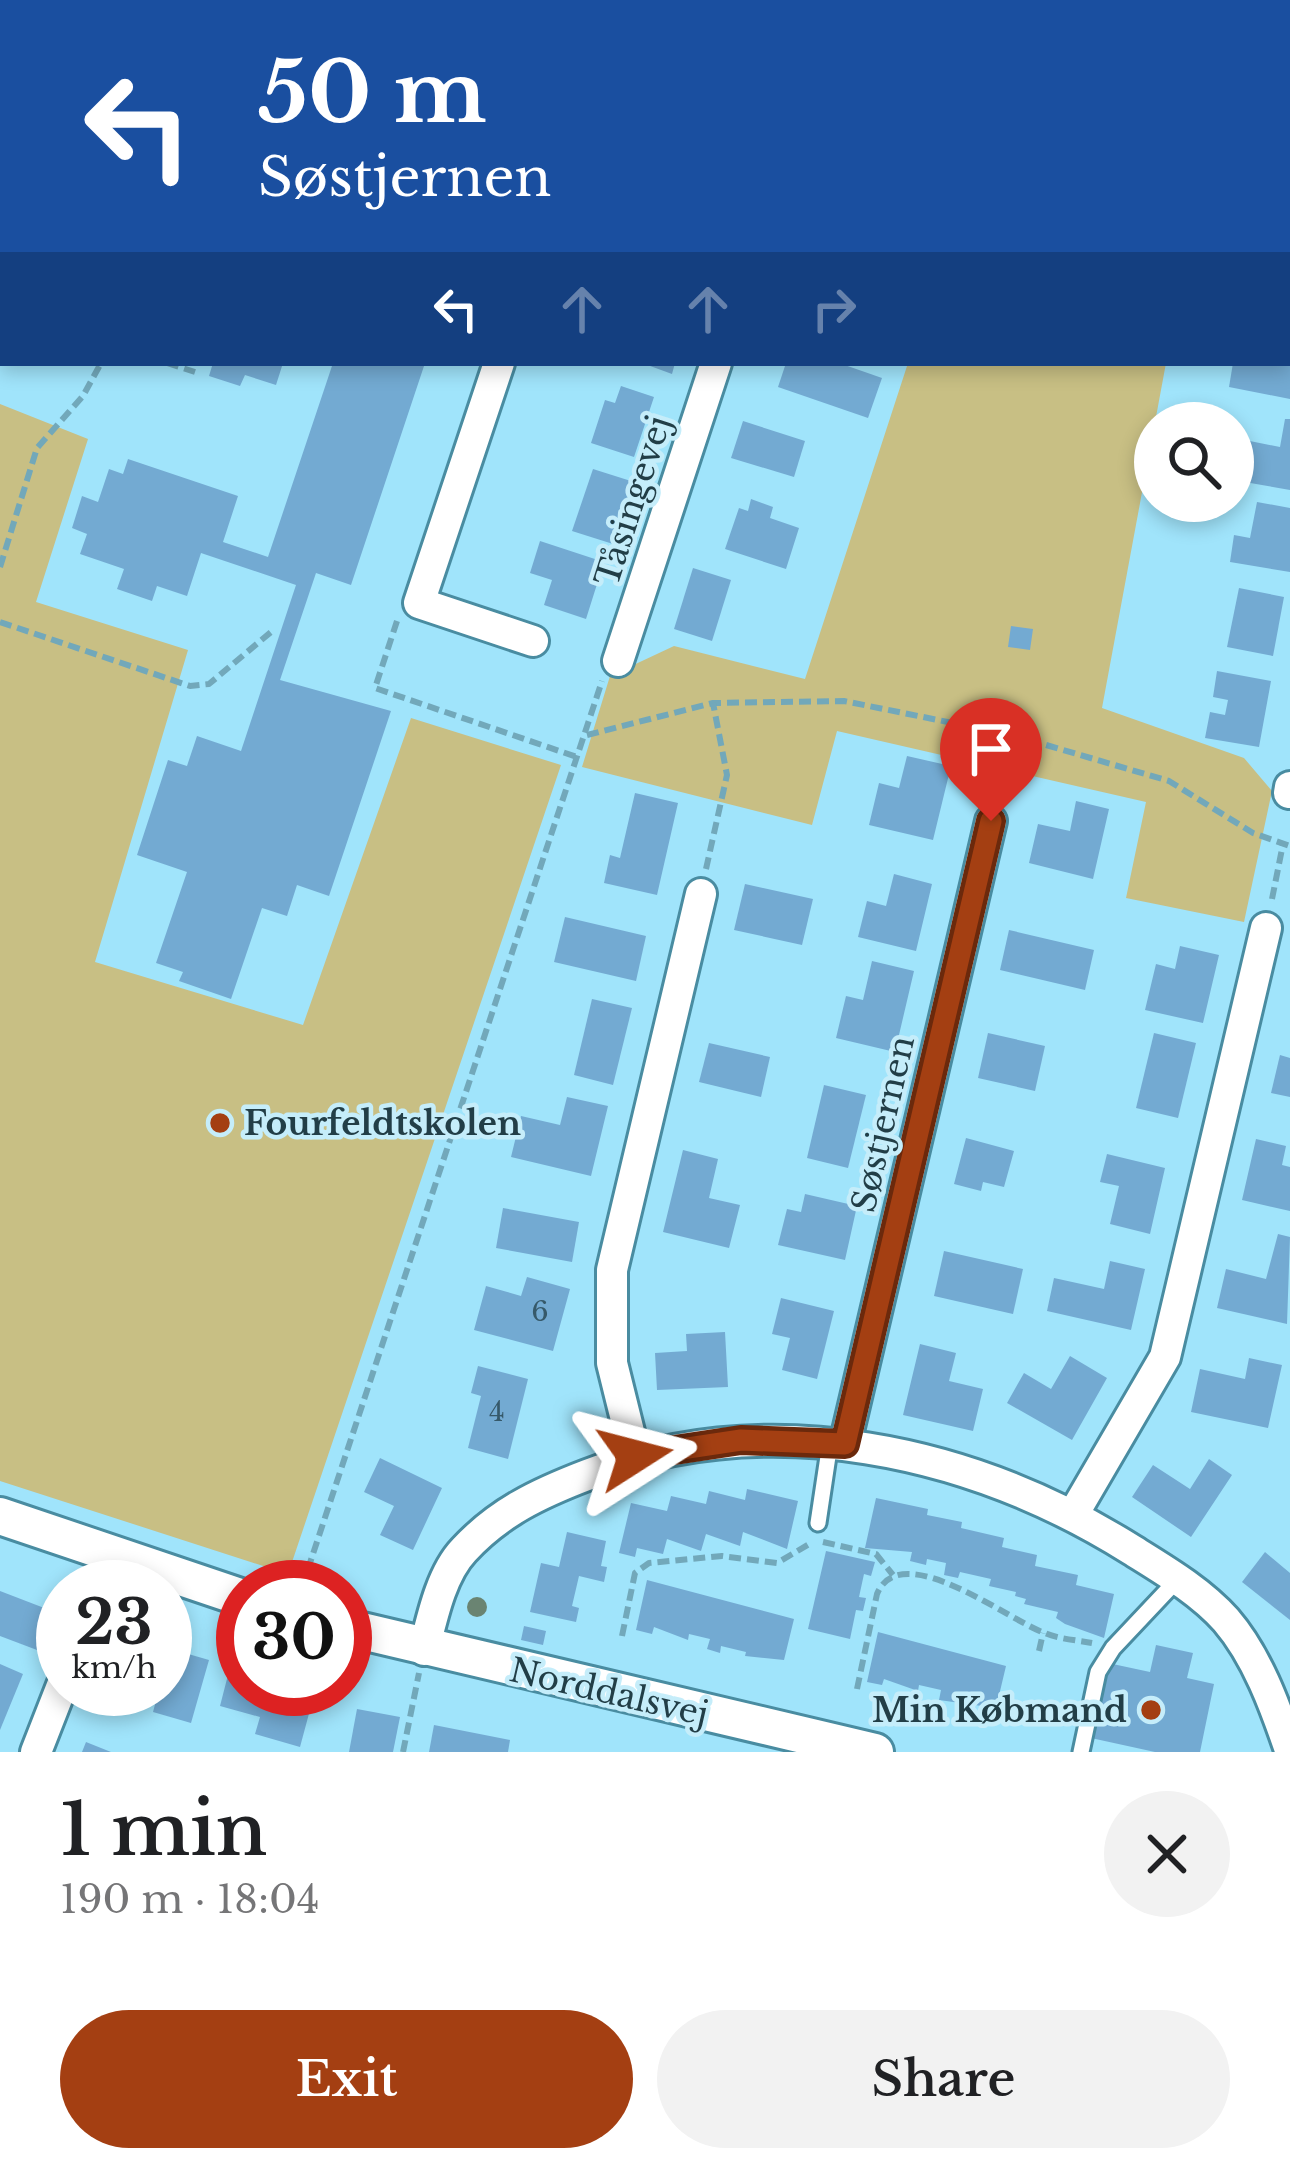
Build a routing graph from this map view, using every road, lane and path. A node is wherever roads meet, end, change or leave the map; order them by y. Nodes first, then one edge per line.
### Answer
1 (99, 366) edge
2 (176, 366) edge
3 (498, 366) edge
4 (715, 366) edge
5 (195, 372) dead end
6 (0, 567) edge
7 (419, 603) junction
8 (0, 622) edge
9 (271, 632) dead end
10 (533, 641) dead end
11 (618, 662) joint
12 (713, 703) junction
13 (585, 735) junction
14 (1012, 735) junction
15 (577, 758) junction
16 (991, 821) joint
17 (1287, 845) edge
18 (701, 894) joint
19 (1266, 928) joint
20 (837, 1444) junction
21 (635, 1456) junction
22 (1074, 1514) junction
23 (0, 1516) edge
24 (818, 1522) dead end
25 (86, 1560) edge
26 (311, 1560) edge
27 (893, 1575) junction
28 (1178, 1579) junction
29 (1043, 1633) junction
30 (372, 1636) edge
31 (622, 1636) dead end
32 (1113, 1648) junction
33 (424, 1650) junction
34 (1039, 1651) dead end
35 (857, 1689) dead end
36 (1281, 1689) edge
37 (50, 1716) edge
38 (858, 1750) edge
39 (1290, 1750) edge
40 (36, 1752) edge
41 (403, 1752) edge
42 (1081, 1752) edge

1 - 6 path
2 - 5 path
3 - 7 street
4 - 11 street, Tåsingevej
7 - 10 street
7 - 15 path
8 - 9 path
11 - 13 path
12 - 13 path
12 - 14 path
12 - 18 path
13 - 15 path
14 - 16 path
14 - 17 path
15 - 26 path
16 - 20 street, Søstjernen
17 - 19 path
18 - 21 street
19 - 22 street
20 - 21 street
20 - 22 street
20 - 24 lane
21 - 33 street
22 - 28 street
23 - 25 street
27 - 29 path
27 - 31 path
27 - 35 path
28 - 32 lane
28 - 36 street
29 - 32 path
29 - 34 path
30 - 33 street, Norddalsvej
32 - 42 lane
33 - 38 street, Norddalsvej
33 - 41 path
36 - 39 street
37 - 40 street

